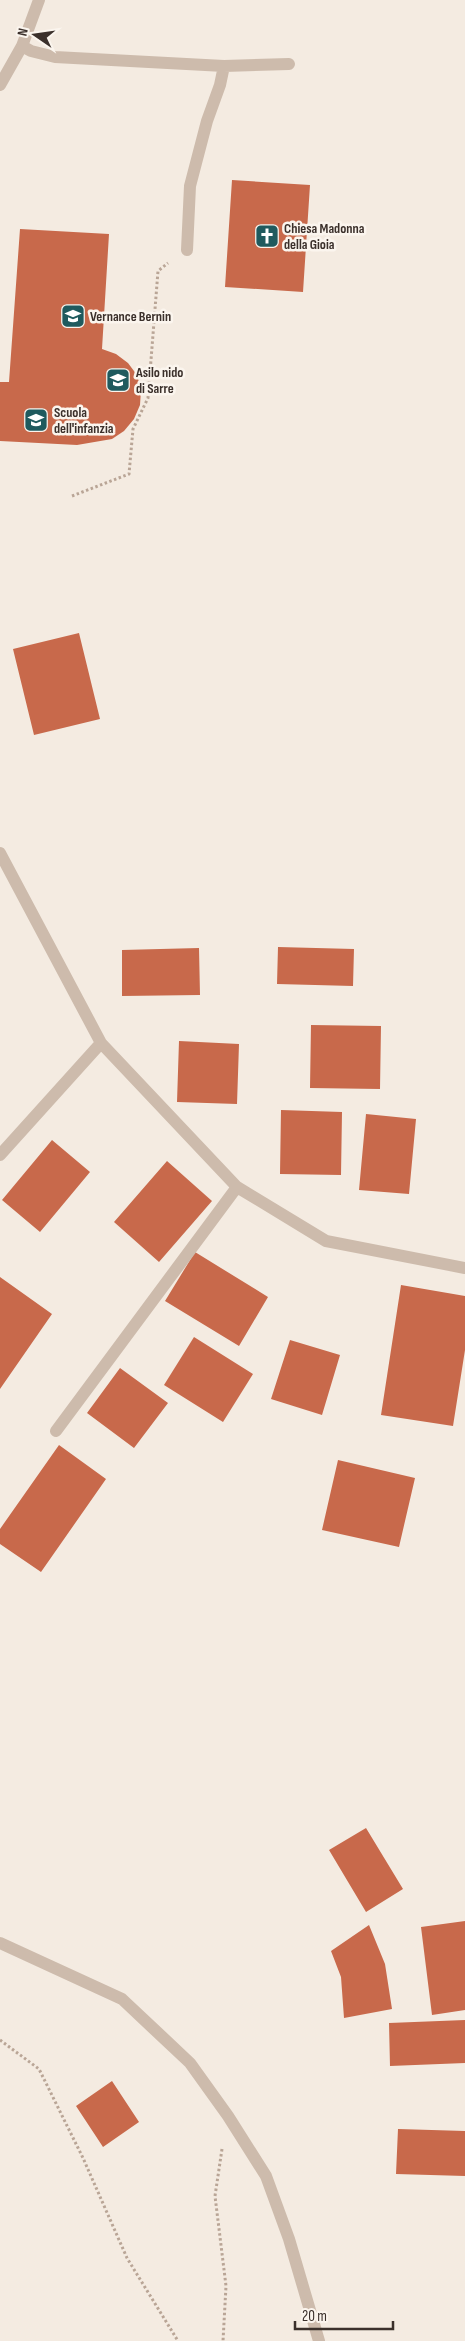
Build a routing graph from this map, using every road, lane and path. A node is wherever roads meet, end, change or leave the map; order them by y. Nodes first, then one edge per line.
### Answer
1 (39, 0) edge
2 (22, 46) junction
3 (289, 64) dead end
4 (224, 66) junction
5 (0, 85) edge
6 (187, 250) joint
7 (72, 496) dead end
8 (0, 853) edge
9 (101, 1043) junction
10 (0, 1154) edge
11 (237, 1187) junction
12 (465, 1268) edge
13 (56, 1430) dead end
14 (0, 1943) edge
15 (0, 2040) edge
16 (228, 2116) junction
17 (178, 2341) edge
18 (223, 2341) edge
19 (319, 2341) edge

1 - 2 street
2 - 4 street
2 - 5 street
3 - 4 street
4 - 6 street
6 - 7 path
8 - 9 street
9 - 10 street
9 - 11 street
11 - 12 street
11 - 13 street
14 - 16 street
15 - 17 path
16 - 18 path
16 - 19 street

